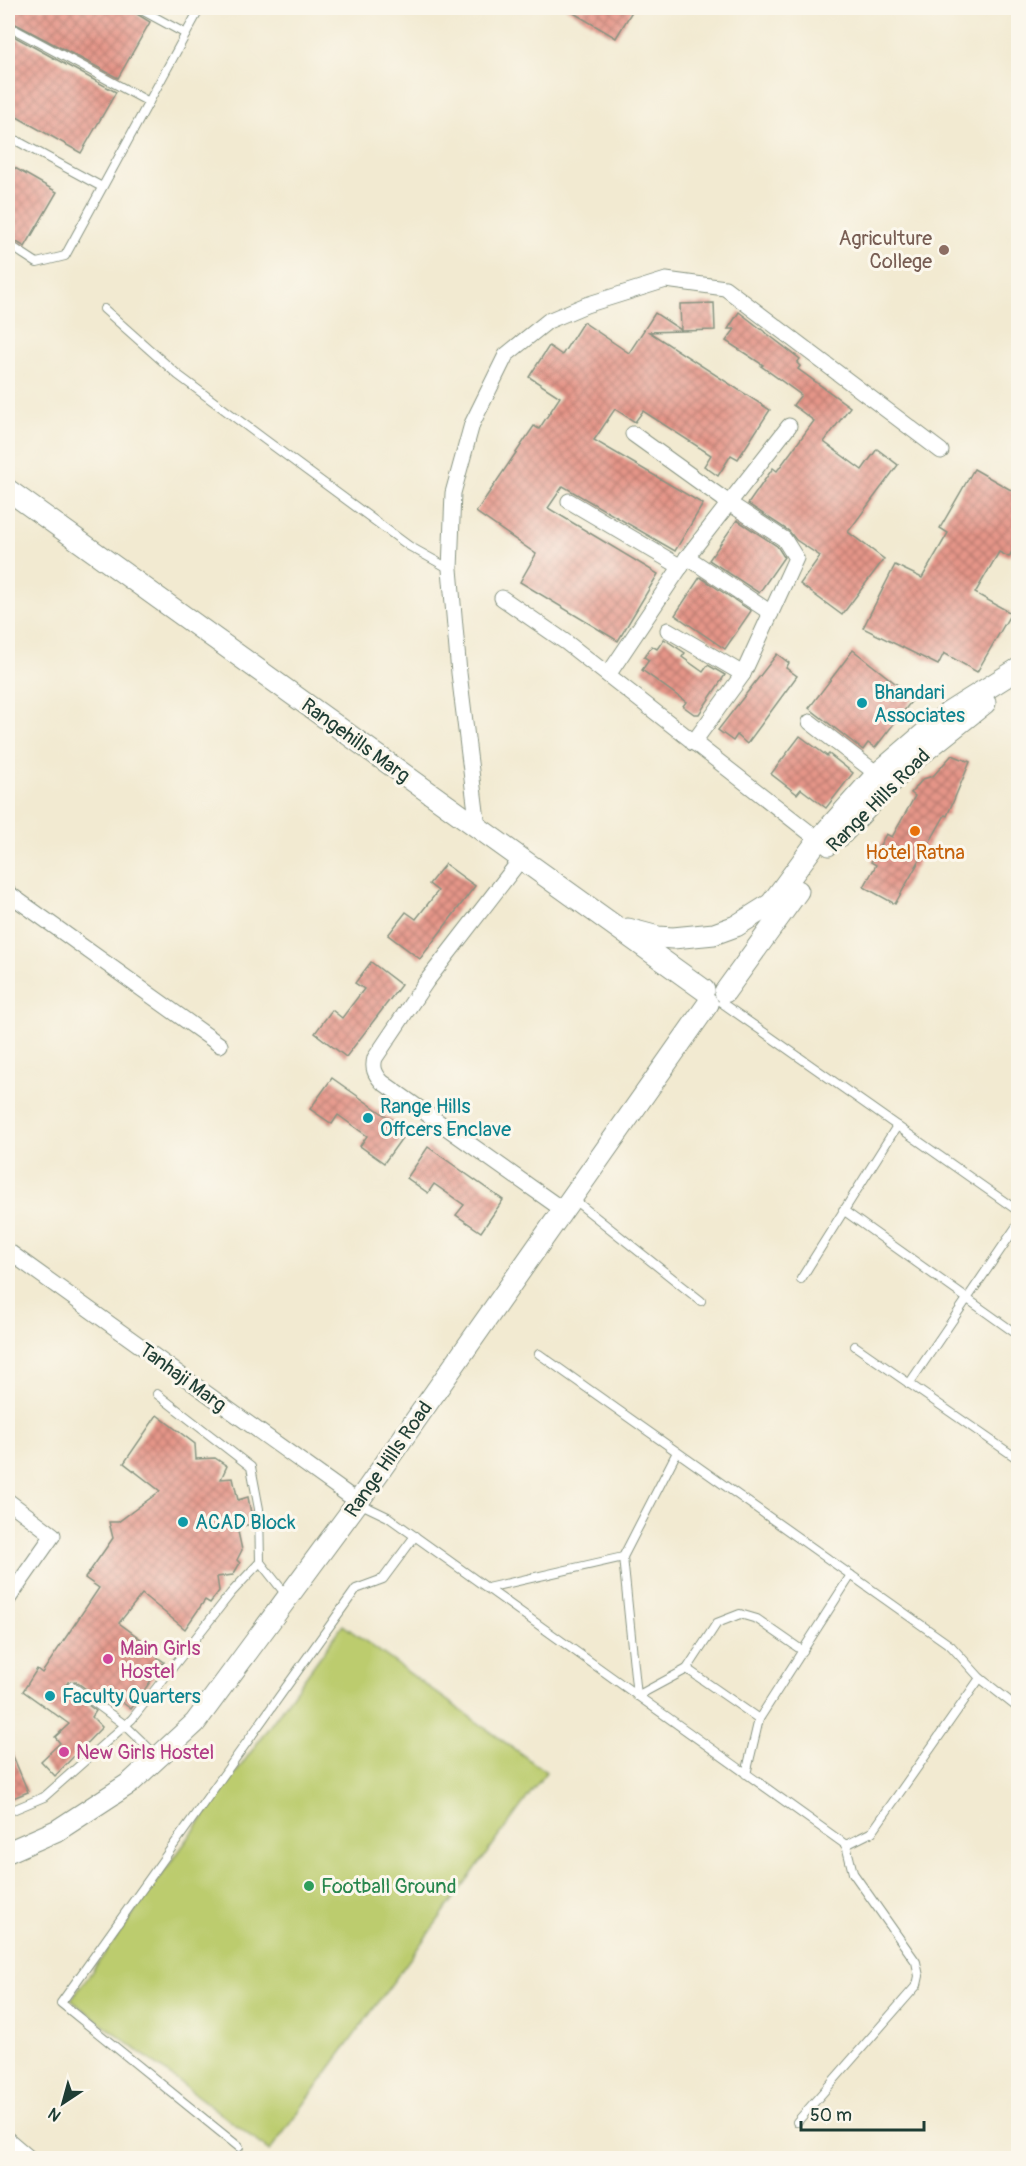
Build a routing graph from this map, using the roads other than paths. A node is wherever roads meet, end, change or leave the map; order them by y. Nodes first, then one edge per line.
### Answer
1 (138, 8) edge
2 (201, 8) edge
3 (8, 26) edge
4 (186, 34) junction
5 (149, 102) junction
6 (8, 136) edge
7 (102, 187) junction
8 (8, 244) edge
9 (104, 309) dead end
10 (789, 426) dead end
11 (633, 434) dead end
12 (941, 452) dead end
13 (8, 490) edge
14 (569, 501) dead end
15 (729, 503) junction
16 (684, 562) junction
17 (450, 569) junction
18 (502, 598) dead end
19 (771, 613) junction
20 (668, 630) dead end
21 (1018, 669) edge
22 (743, 674) junction
23 (608, 675) junction
24 (1018, 682) edge
25 (810, 722) dead end
26 (693, 743) junction
27 (884, 779) junction
28 (478, 828) junction
29 (823, 844) junction
30 (521, 859) junction
31 (8, 893) edge
32 (771, 904) junction
33 (613, 925) junction
34 (715, 995) junction
35 (220, 1046) dead end
36 (897, 1126) junction
37 (567, 1204) junction
38 (843, 1210) junction
39 (1018, 1211) edge
40 (1018, 1224) edge
41 (8, 1251) edge
42 (801, 1280) dead end
43 (967, 1299) junction
44 (700, 1301) dead end
45 (1018, 1335) edge
46 (855, 1346) dead end
47 (539, 1354) dead end
48 (909, 1384) junction
49 (157, 1394) dead end
50 (677, 1452) junction
51 (1018, 1459) edge
52 (8, 1501) edge
53 (358, 1502) junction
54 (415, 1536) junction
55 (623, 1557) junction
56 (260, 1562) junction
57 (851, 1575) junction
58 (487, 1588) junction
59 (288, 1597) junction
60 (8, 1599) edge
61 (802, 1651) junction
62 (687, 1669) junction
63 (980, 1678) junction
64 (72, 1686) dead end
65 (637, 1695) junction
66 (1018, 1708) edge
67 (759, 1719) junction
68 (125, 1725) junction
69 (158, 1757) junction
70 (746, 1774) junction
71 (8, 1812) edge
72 (846, 1845) junction
73 (8, 1852) edge
74 (797, 2122) dead end
75 (8, 2140) edge
76 (239, 2147) dead end
77 (29, 2158) edge

1 - 4 lane
2 - 4 lane
3 - 5 lane
4 - 5 lane
5 - 7 lane
6 - 7 lane
7 - 8 lane
9 - 17 lane
10 - 15 street
11 - 15 street
12 - 17 street
13 - 28 main road, Rangehills Marg
14 - 16 street
15 - 16 street
15 - 19 street
16 - 19 street
16 - 23 street
17 - 28 street
18 - 23 street
19 - 22 street
20 - 22 street
21 - 27 main road
22 - 26 street
23 - 26 street
24 - 27 main road, Range Hills Road
25 - 27 street
26 - 29 street
27 - 29 main road, Range Hills Road
28 - 30 main road, Rangehills Marg
29 - 32 main road, Range Hills Road
29 - 34 main road, Range Hills Road
30 - 33 main road, Rangehills Marg
30 - 37 street
31 - 35 street
32 - 33 main road
32 - 34 main road, Range Hills Road
33 - 34 main road, Rangehills Marg
34 - 36 lane
34 - 37 main road, Range Hills Road
36 - 38 lane
36 - 39 lane
37 - 44 lane
37 - 53 main road, Range Hills Road
38 - 42 lane
38 - 43 lane
40 - 43 lane
41 - 53 street, Tanhaji Marg
43 - 45 lane
43 - 48 lane
46 - 48 lane
47 - 50 lane
48 - 51 lane
49 - 56 lane
50 - 55 lane
50 - 57 lane
52 - 60 street
53 - 54 lane
53 - 59 main road, Range Hills Road
54 - 58 lane
54 - 76 lane
55 - 58 lane
55 - 65 lane
56 - 59 lane
56 - 68 lane
57 - 61 lane
57 - 63 lane
58 - 65 lane
59 - 69 main road, Range Hills Road
61 - 62 lane
61 - 67 lane
62 - 65 lane
62 - 67 lane
63 - 66 lane
63 - 72 lane
64 - 68 lane
65 - 70 lane
67 - 70 lane
68 - 69 lane
68 - 71 lane
69 - 73 main road, Range Hills Road
70 - 72 lane
72 - 74 lane
75 - 77 street

